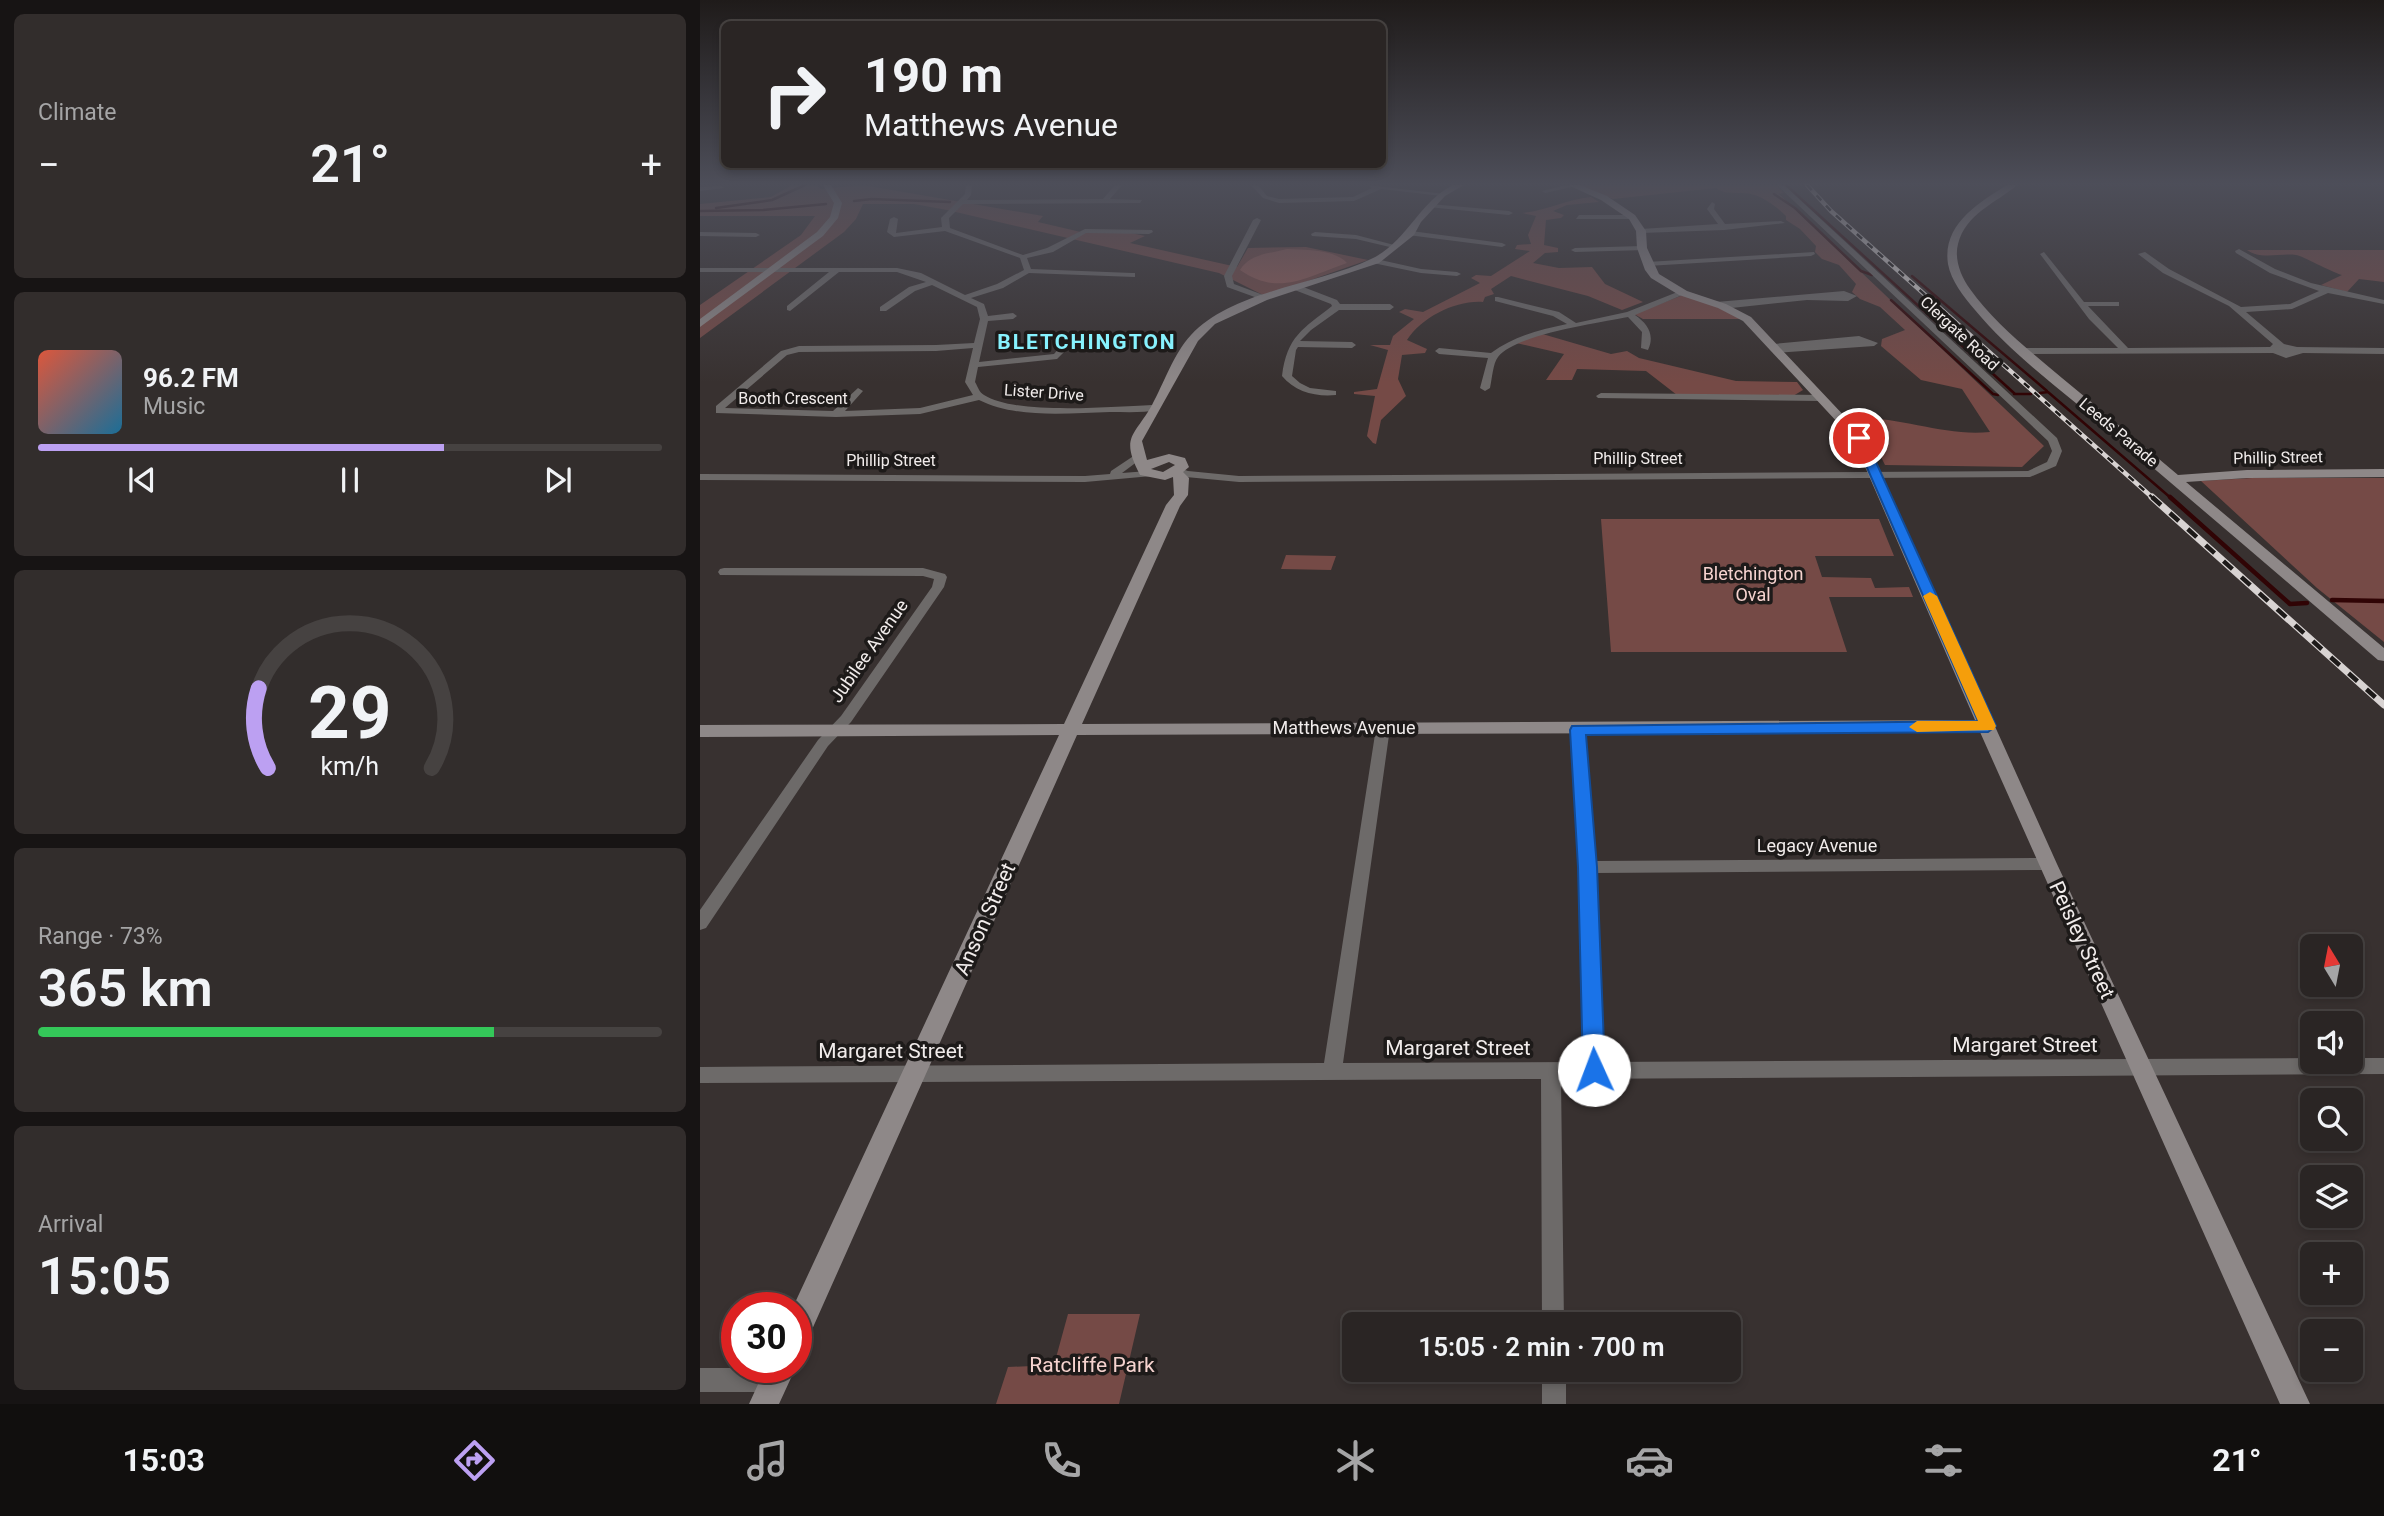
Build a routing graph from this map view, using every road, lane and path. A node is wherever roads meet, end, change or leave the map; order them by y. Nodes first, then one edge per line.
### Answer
1 (801, 251) edge
2 (1005, 251) edge
3 (1048, 251) edge
4 (1241, 251) edge
5 (1389, 251) edge
6 (1643, 251) edge
7 (1850, 251) edge
8 (1951, 251) edge
9 (2239, 251) dead end
10 (1811, 254) dead end
11 (2044, 254) dead end
12 (2142, 254) dead end
13 (1023, 257) junction
14 (1376, 261) junction
15 (1647, 264) junction
16 (700, 270) edge
17 (773, 270) junction
18 (837, 270) junction
19 (1028, 271) junction
20 (1457, 274) dead end
21 (1132, 275) dead end
22 (934, 282) junction
23 (1296, 287) junction
24 (2326, 290) junction
25 (1683, 293) junction
26 (966, 297) junction
27 (1263, 298) junction
28 (1498, 299) dead end
29 (2384, 302) edge
30 (2082, 304) junction
31 (2116, 304) dead end
32 (1719, 305) junction
33 (1337, 307) junction
34 (1390, 307) dead end
35 (790, 308) dead end
36 (883, 309) dead end
37 (2238, 310) junction
38 (1629, 314) junction
39 (1013, 316) dead end
40 (984, 319) junction
41 (700, 324) edge
42 (1574, 325) junction
43 (1295, 344) junction
44 (977, 345) junction
45 (1352, 345) dead end
46 (1065, 348) dead end
47 (1645, 348) dead end
48 (2277, 348) junction
49 (1775, 349) junction
50 (2125, 350) junction
51 (1439, 351) dead end
52 (2023, 351) junction
53 (2384, 351) edge
54 (1493, 356) junction
55 (974, 365) junction
56 (1485, 387) dead end
57 (858, 391) dead end
58 (1333, 393) dead end
59 (1601, 396) dead end
60 (979, 397) junction
61 (1821, 398) junction
62 (1156, 408) junction
63 (836, 414) junction
64 (1147, 423) junction
65 (1165, 458) junction
66 (1148, 468) junction
67 (1179, 469) junction
68 (2384, 473) edge
69 (2030, 474) joint
70 (1875, 475) junction
71 (700, 477) edge
72 (1082, 477) junction
73 (1212, 477) junction
74 (1246, 477) junction
75 (2173, 479) junction
76 (1184, 488) junction
77 (1173, 505) junction
78 (724, 572) dead end
79 (2384, 656) edge
80 (1988, 726) junction
81 (1383, 727) junction
82 (836, 730) junction
83 (1071, 730) junction
84 (1578, 730) junction
85 (700, 731) edge
86 (2047, 864) junction
87 (1587, 867) junction
88 (700, 923) edge
89 (2384, 1066) edge
90 (2142, 1067) junction
91 (1551, 1070) junction
92 (1594, 1070) junction
93 (1332, 1072) junction
94 (914, 1074) junction
95 (700, 1075) edge
96 (812, 1298) edge
97 (1553, 1312) edge
98 (700, 1380) edge
99 (721, 1381) edge
100 (1554, 1382) edge
101 (1554, 1404) edge
102 (2295, 1404) edge

1 - 17 street
2 - 13 street
3 - 13 street
4 - 27 street
5 - 14 street
6 - 15 street
7 - 69 street, Clergate Road
8 - 52 street, Leeds Parade
9 - 24 street
10 - 15 street
11 - 30 street
12 - 37 street
13 - 19 street
14 - 20 street
14 - 23 street
15 - 25 street, Peisley Street
16 - 17 street
17 - 18 street
17 - 41 street
18 - 22 street
18 - 35 street
19 - 21 street
19 - 26 street
22 - 26 street
22 - 36 street
23 - 27 street
23 - 33 street
24 - 29 street
24 - 37 street
25 - 32 street, Peisley Street
25 - 38 street
26 - 40 street
27 - 62 street
28 - 42 street
30 - 31 street
30 - 50 street
32 - 32 street
32 - 49 street, Peisley Street
33 - 34 street
33 - 43 street
37 - 48 street
38 - 42 street
38 - 47 street
39 - 40 street
40 - 44 street, Lister Drive
42 - 54 street
43 - 45 street
43 - 58 street
44 - 55 street, Lister Drive
44 - 63 street, Booth Crescent
46 - 55 street
48 - 50 street
48 - 53 street
49 - 49 street
49 - 61 street, Peisley Street
50 - 52 street
51 - 54 street
52 - 75 street, Leeds Parade
54 - 56 street
55 - 60 street, Lister Drive
57 - 63 street
59 - 61 street
60 - 62 street, Lister Drive
60 - 63 street, Booth Crescent
61 - 70 street, Peisley Street
62 - 64 street
64 - 65 street
64 - 66 street
65 - 66 street
65 - 67 street
66 - 67 street
66 - 72 street, Phillip Street
66 - 72 street, Phillip Street
66 - 77 street
67 - 73 street, Phillip Street
67 - 74 street, Phillip Street
67 - 76 street
68 - 75 street, Phillip Street
69 - 70 street, Phillip Street
70 - 74 street, Phillip Street
70 - 80 street, Peisley Street
71 - 72 street, Phillip Street
73 - 74 street, Phillip Street
73 - 76 street
75 - 79 street, Leeds Parade
76 - 77 street, Anson Street
77 - 83 street, Anson Street
78 - 82 street, Jubilee Avenue
80 - 84 street, Matthews Avenue
80 - 86 street, Peisley Street
81 - 83 street, Matthews Avenue
81 - 84 street, Matthews Avenue
81 - 93 street
82 - 83 street, Matthews Avenue
82 - 85 street, Matthews Avenue
82 - 88 street, Jubilee Avenue
83 - 94 street, Anson Street
84 - 87 street
86 - 87 street, Legacy Avenue
86 - 90 street, Peisley Street
87 - 92 street
89 - 90 street, Margaret Street
90 - 92 street, Margaret Street
90 - 102 street, Peisley Street
91 - 92 street, Margaret Street
91 - 93 street, Margaret Street
91 - 97 street
93 - 94 street, Margaret Street
94 - 95 street, Margaret Street
94 - 96 street, Anson Street
98 - 99 street
100 - 101 street

